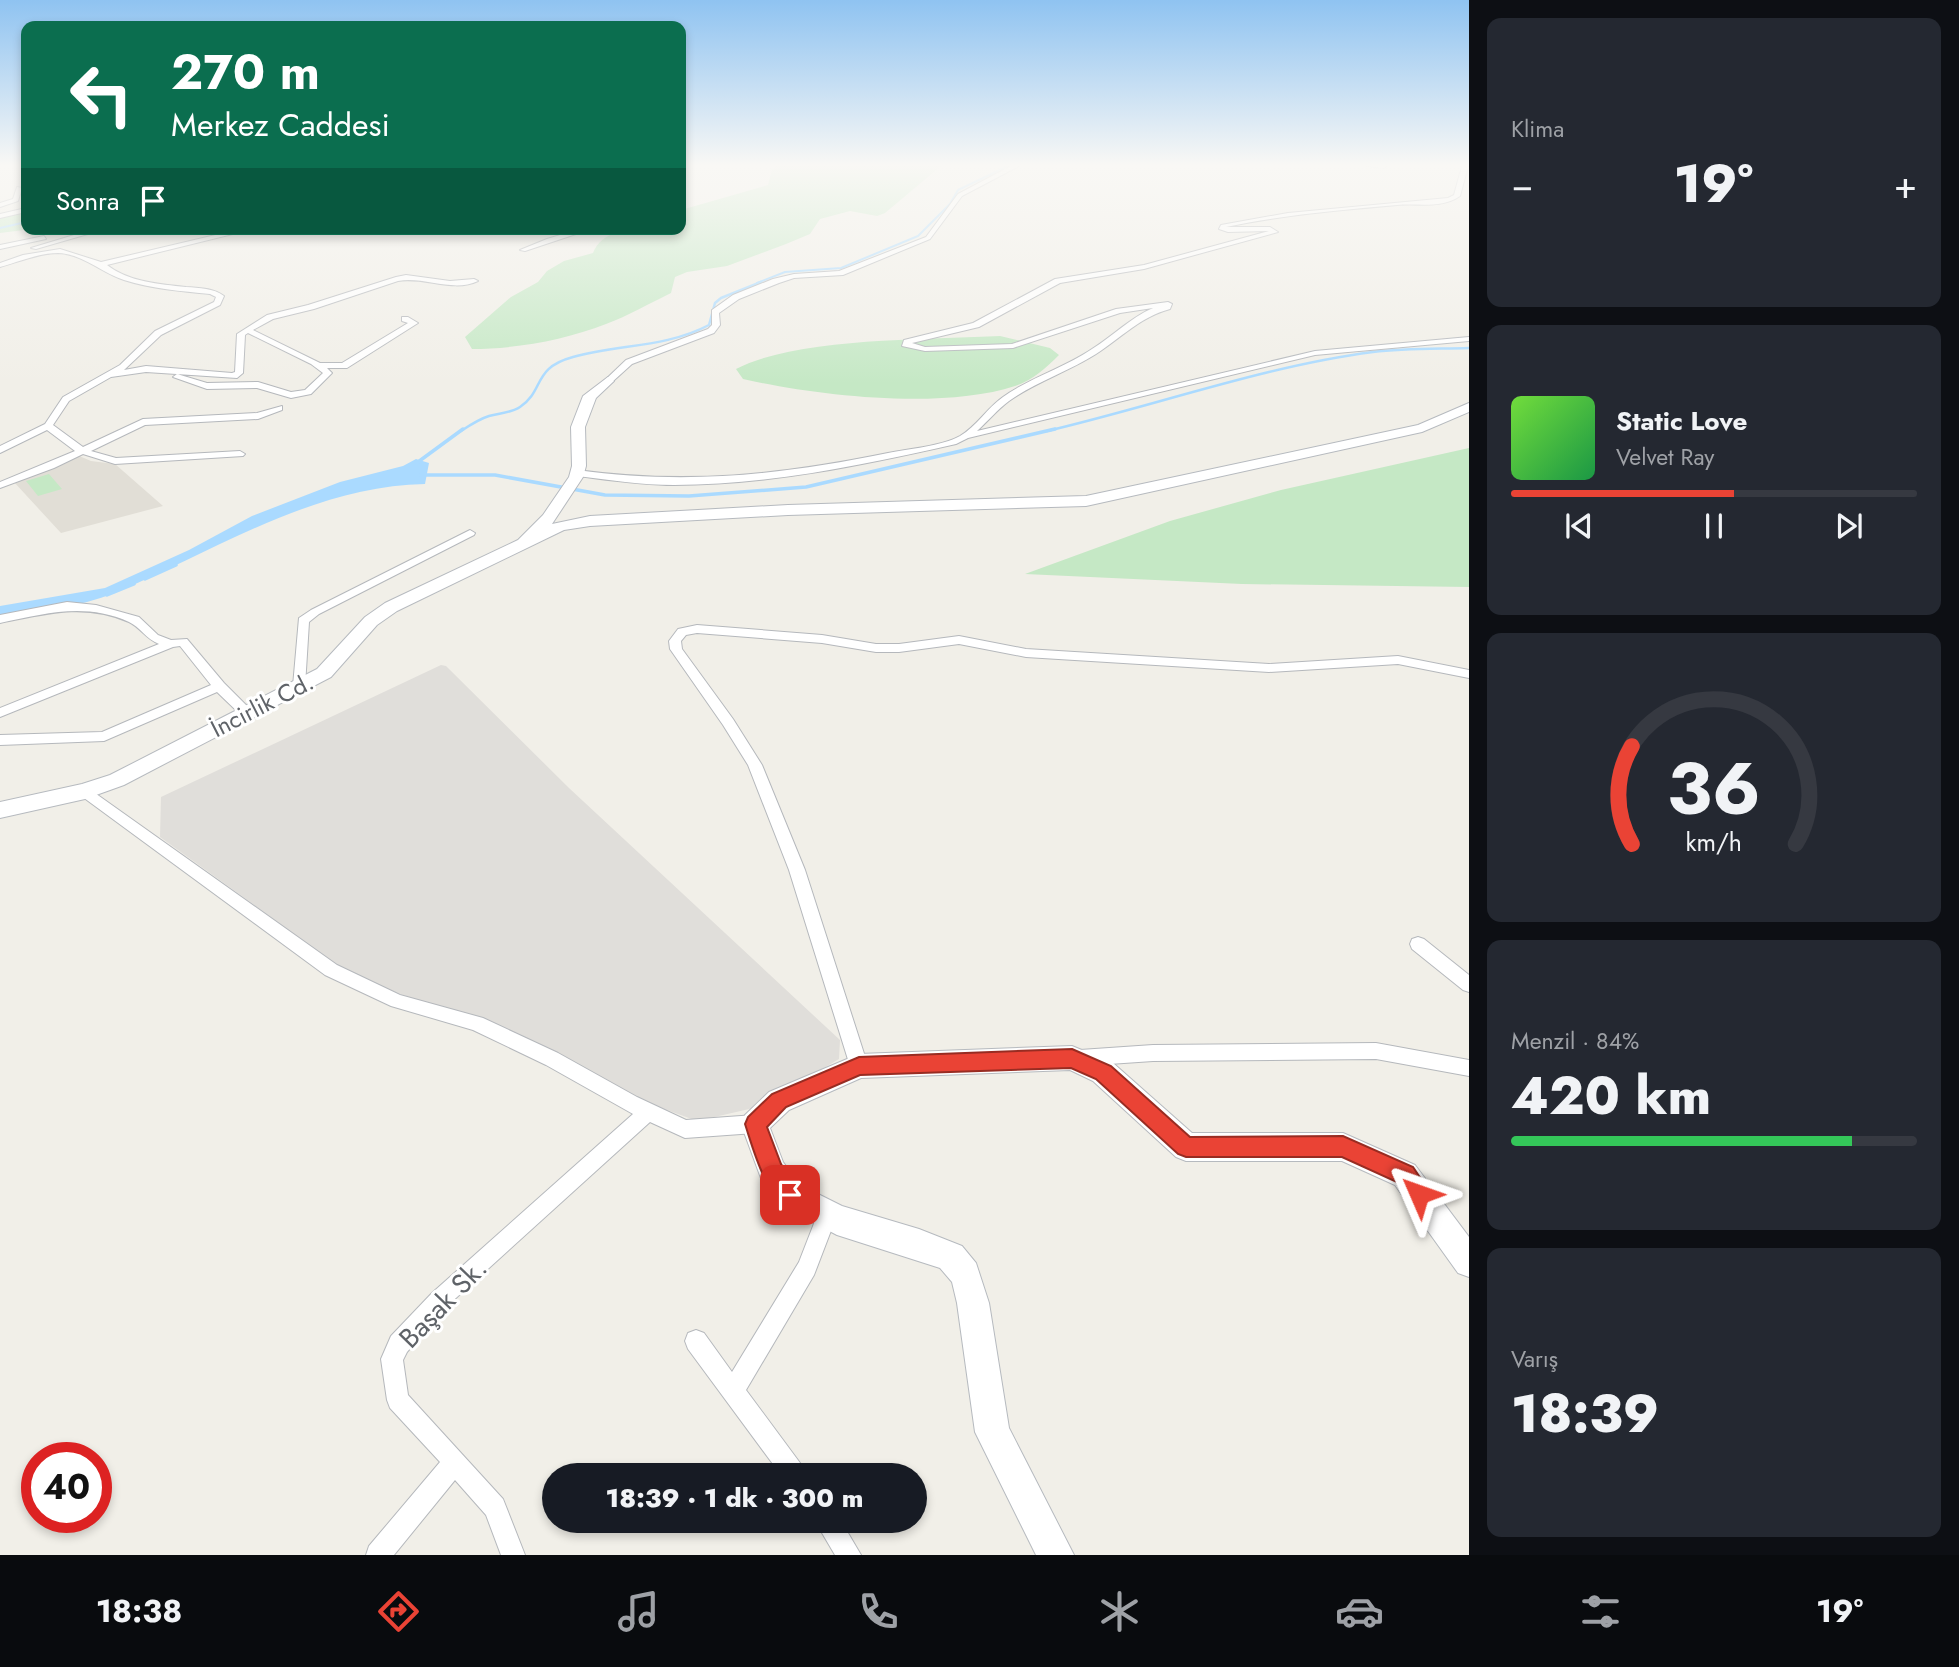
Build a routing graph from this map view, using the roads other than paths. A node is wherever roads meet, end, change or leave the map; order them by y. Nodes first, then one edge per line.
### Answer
1 (43, 239) edge
2 (73, 239) edge
3 (209, 239) edge
4 (554, 239) edge
5 (924, 239) edge
6 (1250, 239) edge
7 (0, 247) edge
8 (523, 250) dead end
9 (0, 263) edge
10 (101, 264) junction
11 (474, 281) dead end
12 (405, 319) dead end
13 (247, 330) junction
14 (1469, 339) edge
15 (320, 365) junction
16 (121, 372) junction
17 (108, 375) junction
18 (608, 381) joint
19 (1469, 407) edge
20 (279, 408) dead end
21 (48, 426) junction
22 (970, 436) junction
23 (0, 450) edge
24 (82, 451) junction
25 (240, 454) dead end
26 (576, 475) junction
27 (0, 485) edge
28 (470, 533) dead end
29 (524, 543) junction
30 (0, 619) edge
31 (170, 644) junction
32 (1469, 674) edge
33 (219, 686) junction
34 (299, 686) junction
35 (0, 713) edge
36 (247, 713) junction
37 (0, 740) edge
38 (85, 791) junction
39 (0, 810) edge
40 (1418, 944) dead end
41 (1469, 985) edge
42 (1072, 1058) junction
43 (859, 1066) junction
44 (1469, 1068) edge
45 (648, 1112) junction
46 (755, 1124) junction
47 (828, 1215) junction
48 (1469, 1262) edge
49 (695, 1341) dead end
50 (734, 1390) junction
51 (455, 1462) junction
52 (786, 1463) edge
53 (835, 1533) edge
54 (378, 1555) edge
55 (513, 1555) edge
56 (849, 1555) edge
57 (1056, 1555) edge

1 - 7 street
2 - 9 street
3 - 10 street
4 - 8 street
5 - 18 street
6 - 22 street
9 - 10 street
10 - 17 street
11 - 13 street
12 - 15 street
13 - 15 street
13 - 16 street
14 - 22 street
15 - 16 street
16 - 17 street
17 - 21 street
18 - 26 street
19 - 29 street
20 - 24 street
21 - 23 street
21 - 24 street
22 - 26 street
24 - 25 street
24 - 27 street
26 - 29 street, İncirlik Cd.
28 - 34 street
29 - 34 street, İncirlik Cd.
30 - 31 street
31 - 33 street
31 - 35 street
32 - 43 street
33 - 36 street
33 - 37 street
34 - 36 street, İncirlik Cd.
36 - 38 street, İncirlik Cd.
38 - 39 street, İncirlik Cd.
38 - 45 street
40 - 41 street
42 - 43 street
42 - 44 street
42 - 48 street
43 - 46 street
45 - 46 street
45 - 51 street, Başak Sk.
46 - 47 street
47 - 50 street
47 - 57 street
49 - 50 street
50 - 52 street
51 - 54 street
51 - 55 street, Başak Sk.
53 - 56 street

